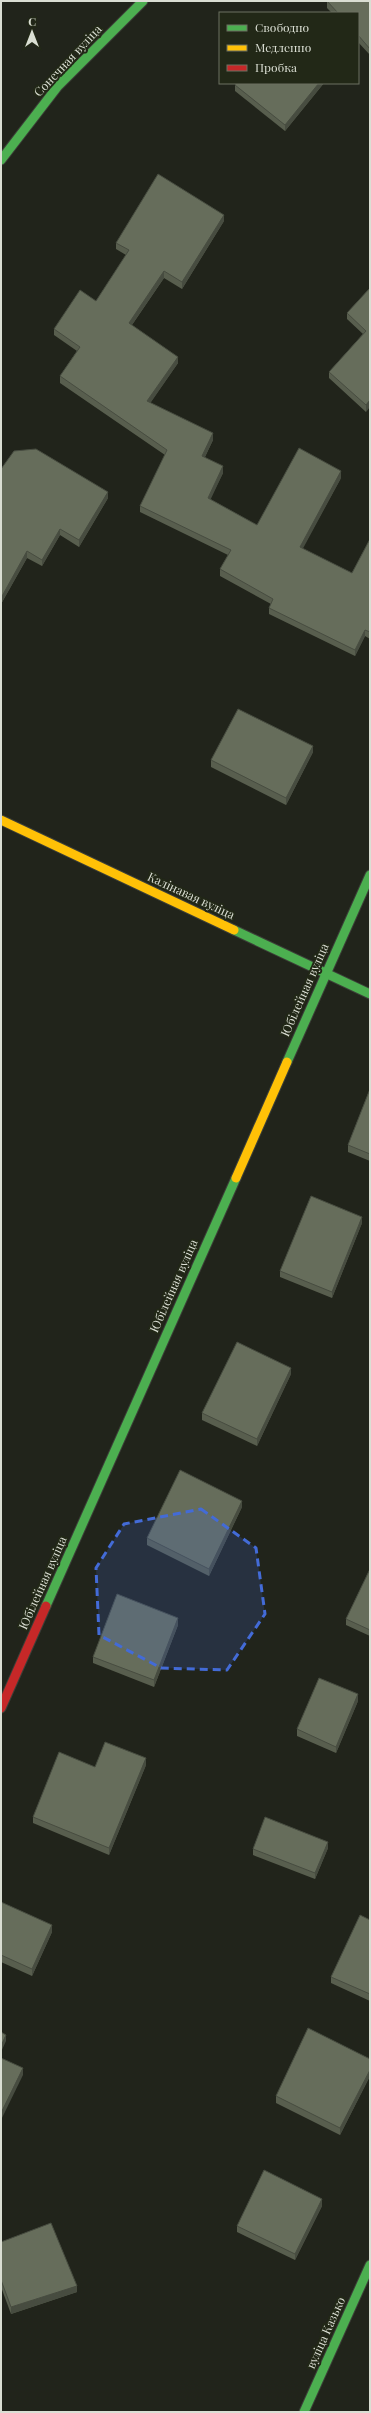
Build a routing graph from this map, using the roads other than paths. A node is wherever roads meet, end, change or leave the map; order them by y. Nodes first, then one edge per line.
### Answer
1 (143, 1) edge
2 (1, 160) edge
3 (1, 820) edge
4 (370, 875) edge
5 (326, 973) junction
6 (370, 994) edge
7 (1, 1708) edge
8 (370, 2265) edge
9 (304, 2412) edge

1 - 2 street, Сонечная вуліца
3 - 5 street, Калінавая вуліца
4 - 5 street, Юбілейная вуліца
5 - 6 street, Калінавая вуліца
5 - 7 street, Юбілейная вуліца
8 - 9 street, вуліца Казько

